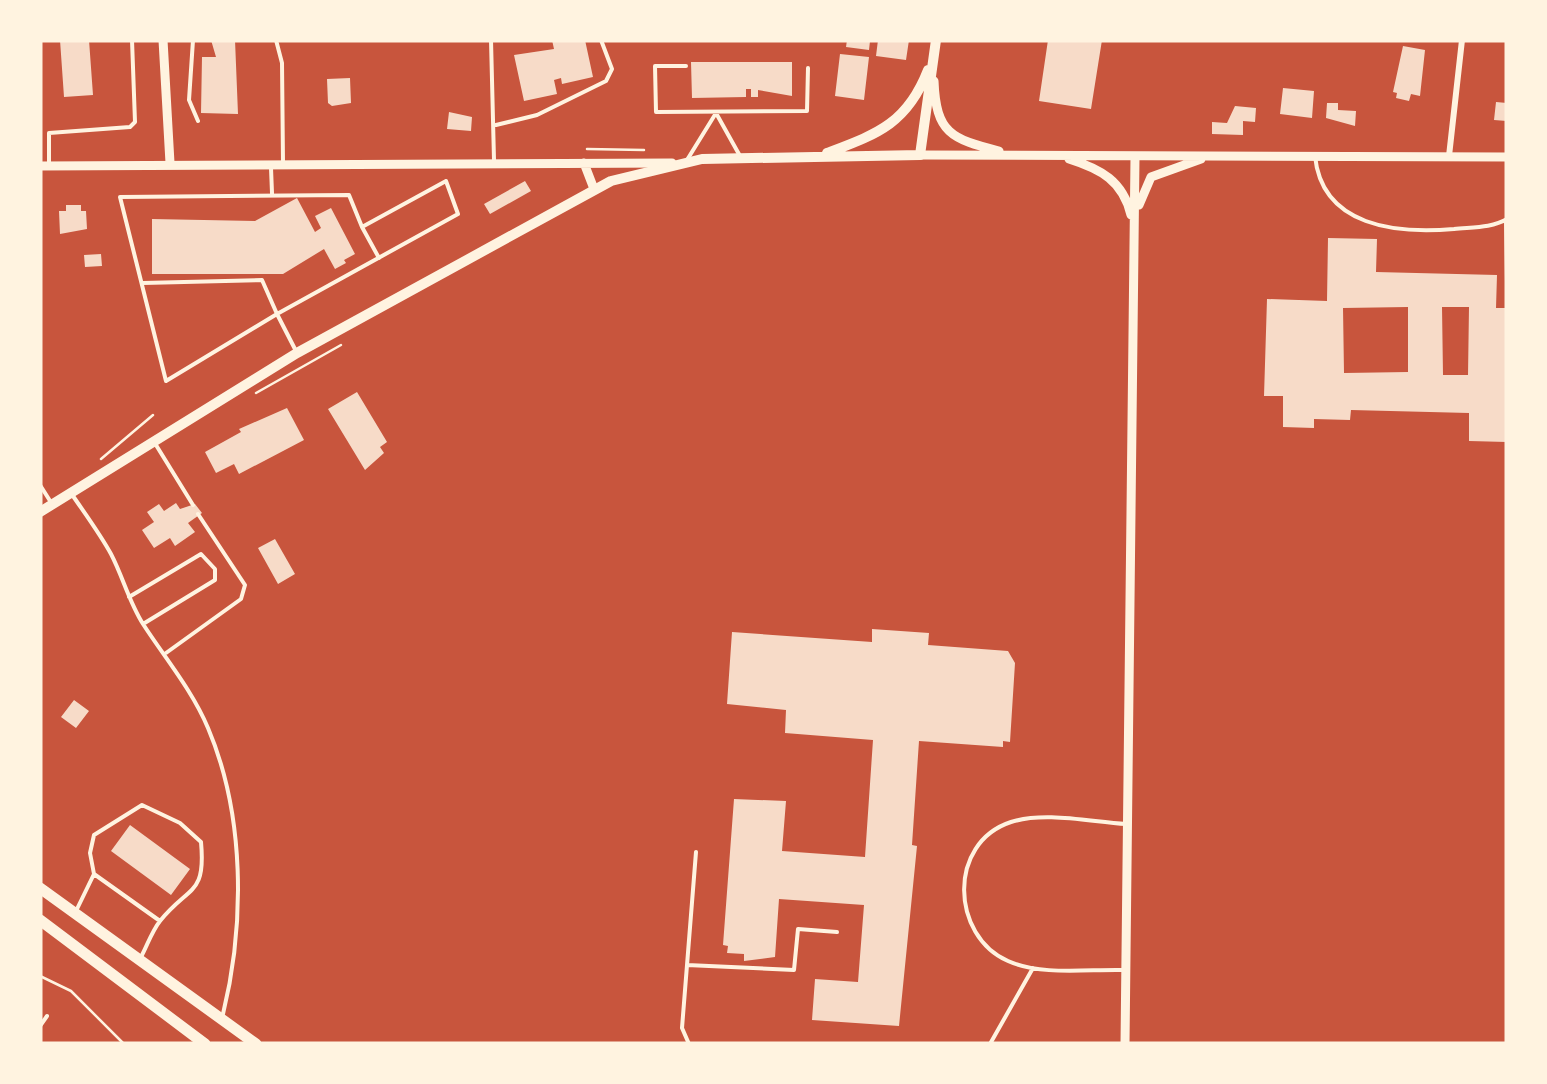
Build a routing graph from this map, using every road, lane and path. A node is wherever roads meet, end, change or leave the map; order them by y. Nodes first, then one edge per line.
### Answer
1 (132, 40) edge
2 (163, 40) edge
3 (193, 40) edge
4 (276, 40) edge
5 (492, 40) edge
6 (601, 40) edge
7 (936, 40) edge
8 (1462, 40) edge
9 (934, 54) junction
10 (686, 66) dead end
11 (808, 68) dead end
12 (716, 112) junction
13 (198, 121) dead end
14 (496, 125) junction
15 (586, 148) dead end
16 (644, 150) dead end
17 (1011, 154) junction
18 (920, 155) junction
19 (1055, 155) junction
20 (1212, 156) junction
21 (1315, 156) junction
22 (1449, 156) junction
23 (742, 157) junction
24 (816, 157) junction
25 (1136, 157) junction
26 (1507, 157) edge
27 (686, 161) junction
28 (271, 163) junction
29 (284, 163) junction
30 (494, 163) junction
31 (584, 163) junction
32 (672, 163) junction
33 (170, 164) junction
34 (44, 166) edge
35 (611, 181) junction
36 (594, 188) junction
37 (272, 194) junction
38 (1506, 219) edge
39 (362, 227) junction
40 (1135, 232) junction
41 (379, 258) junction
42 (1507, 281) edge
43 (142, 283) junction
44 (277, 314) junction
45 (341, 345) dead end
46 (297, 353) junction
47 (246, 399) dead end
48 (153, 416) dead end
49 (152, 439) junction
50 (101, 459) dead end
51 (40, 484) edge
52 (70, 492) junction
53 (52, 504) junction
54 (193, 505) dead end
55 (40, 512) edge
56 (198, 514) dead end
57 (129, 596) junction
58 (143, 624) junction
59 (166, 653) junction
60 (1126, 824) junction
61 (696, 852) dead end
62 (94, 874) junction
63 (40, 888) edge
64 (75, 914) junction
65 (40, 920) edge
66 (160, 921) junction
67 (838, 932) dead end
68 (139, 961) junction
69 (687, 965) junction
70 (1033, 968) junction
71 (1128, 970) junction
72 (40, 976) edge
73 (47, 1016) dead end
74 (222, 1020) junction
75 (40, 1026) edge
76 (124, 1044) edge
77 (206, 1044) edge
78 (256, 1044) edge
79 (689, 1044) edge
80 (990, 1044) edge
81 (1125, 1044) edge

1 - 34 lane
2 - 33 street
3 - 13 lane
4 - 29 lane
5 - 14 lane
6 - 14 lane
7 - 9 main road
8 - 22 street
9 - 17 street
9 - 18 main road
9 - 24 main road
10 - 12 lane
11 - 12 lane
12 - 23 lane
12 - 27 lane
14 - 30 lane
15 - 16 path
17 - 18 street
17 - 19 street
18 - 24 main road
19 - 25 street
19 - 40 street
20 - 21 street
20 - 25 street
20 - 40 street
21 - 22 street
21 - 38 lane
22 - 26 street
23 - 24 main road
23 - 27 main road
25 - 40 street
27 - 32 main road
28 - 29 street
28 - 33 street
28 - 37 lane
29 - 30 street
30 - 31 street
31 - 32 street
31 - 35 street
31 - 36 street
32 - 35 main road
33 - 34 street
35 - 36 main road
36 - 46 main road
37 - 39 lane
37 - 43 lane
38 - 42 lane
39 - 41 lane
39 - 41 lane
40 - 60 street
41 - 44 lane
43 - 44 lane
43 - 44 lane
44 - 46 lane
45 - 47 path
46 - 49 main road
48 - 50 path
49 - 52 main road
49 - 54 lane
51 - 53 lane
52 - 53 main road
52 - 57 lane
53 - 55 main road
56 - 59 lane
57 - 58 lane
57 - 58 lane
58 - 59 lane
59 - 74 lane
60 - 70 lane
60 - 71 street
61 - 69 lane
62 - 64 lane
62 - 66 lane
62 - 66 lane
63 - 64 highway
64 - 68 highway
65 - 77 highway
66 - 68 lane
67 - 69 lane
68 - 74 highway
69 - 79 lane
70 - 71 lane
70 - 80 lane
71 - 81 street
72 - 76 path
73 - 75 lane
74 - 78 highway

